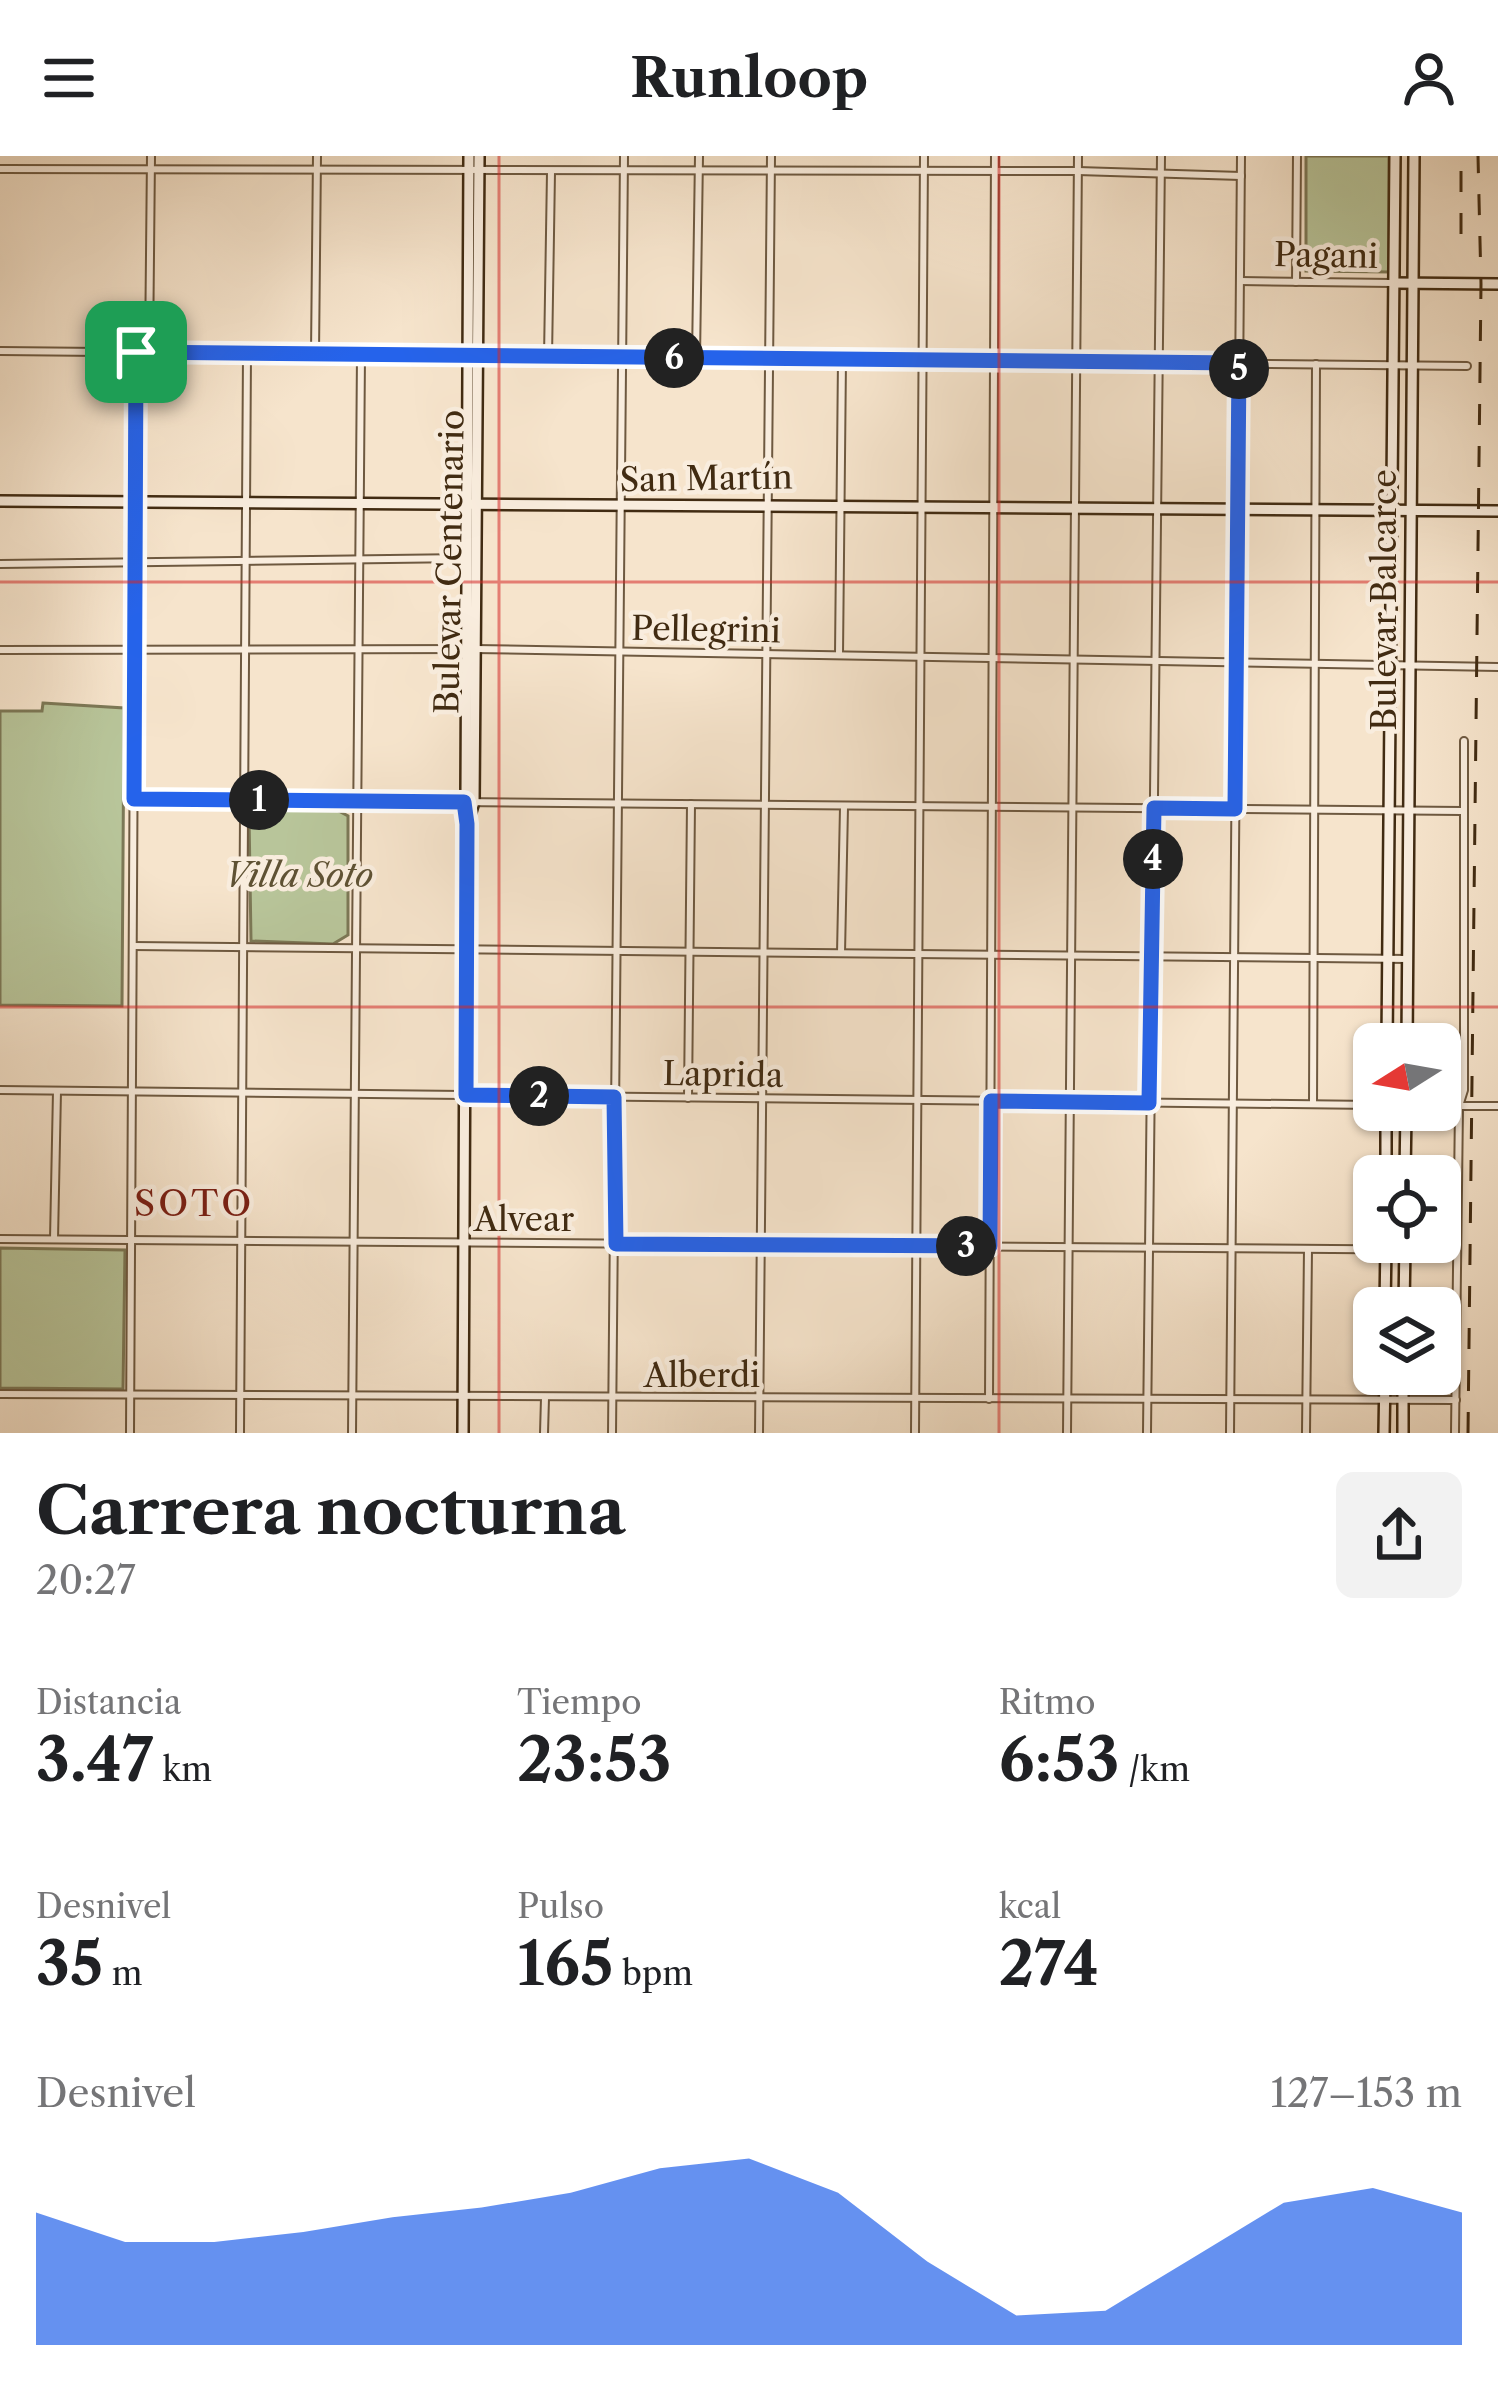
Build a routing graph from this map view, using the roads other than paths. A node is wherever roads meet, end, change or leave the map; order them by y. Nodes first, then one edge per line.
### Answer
1 (151, 156) edge
2 (317, 156) edge
3 (469, 156) edge
4 (479, 156) edge
5 (624, 156) edge
6 (699, 156) edge
7 (770, 156) edge
8 (847, 156) edge
9 (924, 156) edge
10 (995, 156) edge
11 (1078, 156) edge
12 (1161, 156) edge
13 (1241, 156) edge
14 (1297, 156) edge
15 (1395, 156) edge
16 (1414, 156) edge
17 (0, 169) edge
18 (151, 170) junction
19 (699, 170) junction
20 (317, 171) junction
21 (624, 171) junction
22 (770, 171) junction
23 (847, 171) junction
24 (924, 171) junction
25 (995, 171) junction
26 (474, 172) junction
27 (551, 172) junction
28 (1078, 172) junction
29 (1160, 174) junction
30 (1241, 176) junction
31 (1240, 281) junction
32 (1296, 282) junction
33 (1394, 283) junction
34 (1412, 283) junction
35 (1492, 284) edge
36 (0, 351) edge
37 (136, 352) junction
38 (149, 353) junction
39 (247, 354) junction
40 (315, 354) junction
41 (361, 355) junction
42 (472, 356) junction
43 (548, 356) junction
44 (620, 357) junction
45 (696, 358) junction
46 (769, 359) junction
47 (842, 359) junction
48 (923, 360) junction
49 (993, 361) junction
50 (1076, 362) junction
51 (1158, 362) junction
52 (1239, 363) junction
53 (1316, 364) junction
54 (1394, 365) junction
55 (1412, 365) junction
56 (1467, 366) dead end
57 (0, 501) edge
58 (135, 502) junction
59 (245, 503) junction
60 (359, 504) junction
61 (768, 504) junction
62 (471, 505) junction
63 (840, 505) junction
64 (922, 505) junction
65 (619, 506) junction
66 (992, 506) junction
67 (1076, 507) junction
68 (1157, 507) junction
69 (1238, 508) junction
70 (1315, 509) junction
71 (1392, 510) junction
72 (1412, 510) junction
73 (1498, 511) edge
74 (466, 558) junction
75 (359, 560) junction
76 (244, 562) junction
77 (135, 563) junction
78 (0, 564) edge
79 (0, 650) edge
80 (134, 650) junction
81 (358, 650) junction
82 (470, 650) junction
83 (243, 652) junction
84 (618, 652) junction
85 (766, 654) junction
86 (839, 655) junction
87 (920, 657) junction
88 (994, 658) junction
89 (1076, 659) junction
90 (1155, 660) junction
91 (1237, 662) junction
92 (1315, 663) junction
93 (1391, 664) junction
94 (1411, 664) junction
95 (1498, 667) edge
96 (1464, 740) dead end
97 (134, 799) junction
98 (246, 800) junction
99 (357, 801) junction
100 (469, 802) junction
101 (618, 803) junction
102 (691, 804) junction
103 (765, 804) junction
104 (844, 805) junction
105 (919, 806) junction
106 (993, 807) junction
107 (1074, 807) junction
108 (1154, 808) junction
109 (1235, 809) junction
110 (1315, 809) junction
111 (1390, 810) junction
112 (1409, 810) junction
113 (1462, 811) junction
114 (133, 946) junction
115 (245, 947) junction
116 (356, 948) junction
117 (467, 950) junction
118 (616, 951) junction
119 (687, 952) junction
120 (764, 952) junction
121 (841, 953) junction
122 (918, 954) junction
123 (992, 955) junction
124 (1073, 955) junction
125 (1152, 956) junction
126 (1234, 957) junction
127 (1315, 958) junction
128 (1388, 958) junction
129 (1408, 958) junction
130 (1387, 1023) edge
131 (1407, 1023) edge
132 (0, 1090) edge
133 (57, 1091) junction
134 (132, 1092) junction
135 (242, 1093) junction
136 (355, 1094) junction
137 (466, 1095) junction
138 (614, 1097) junction
139 (688, 1098) junction
140 (762, 1099) junction
141 (1461, 1099) edge
142 (917, 1100) junction
143 (991, 1101) junction
144 (1070, 1102) junction
145 (1149, 1103) junction
146 (1232, 1104) junction
147 (1313, 1105) junction
148 (1353, 1105) edge
149 (1461, 1106) edge
150 (1498, 1106) edge
151 (0, 1239) edge
152 (54, 1239) junction
153 (131, 1240) junction
154 (242, 1241) junction
155 (353, 1242) junction
156 (465, 1243) junction
157 (616, 1244) junction
158 (761, 1245) junction
159 (916, 1246) junction
160 (990, 1246) junction
161 (1070, 1247) junction
162 (1353, 1247) edge
163 (1149, 1248) junction
164 (1232, 1248) junction
165 (1308, 1249) junction
166 (1456, 1263) edge
167 (0, 1394) edge
168 (130, 1395) junction
169 (1384, 1395) edge
170 (1404, 1395) edge
171 (240, 1396) junction
172 (352, 1397) junction
173 (464, 1398) junction
174 (544, 1398) junction
175 (611, 1398) junction
176 (760, 1399) junction
177 (915, 1399) junction
178 (989, 1400) junction
179 (1067, 1400) junction
180 (1148, 1400) junction
181 (1230, 1400) junction
182 (1384, 1400) junction
183 (1404, 1400) junction
184 (1456, 1400) junction
185 (1307, 1401) junction
186 (130, 1433) edge
187 (240, 1433) edge
188 (352, 1433) edge
189 (464, 1433) edge
190 (544, 1433) edge
191 (612, 1433) edge
192 (759, 1433) edge
193 (915, 1433) edge
194 (1067, 1433) edge
195 (1147, 1433) edge
196 (1230, 1433) edge
197 (1306, 1433) edge
198 (1384, 1433) edge
199 (1402, 1433) edge
200 (1455, 1433) edge

1 - 18 street
2 - 20 street
3 - 26 main road, Bulevar Centenario
4 - 26 main road, Bulevar Centenario
5 - 21 street
6 - 19 street
7 - 22 street
8 - 23 street
9 - 24 street
10 - 25 street
11 - 28 street
12 - 29 street
13 - 30 street
14 - 32 street
15 - 33 main road, Bulevar Balcarce
16 - 34 main road, Bulevar Balcarce
17 - 18 street
18 - 20 street
18 - 38 street
19 - 21 street
19 - 22 street
19 - 45 street
20 - 26 street
20 - 40 street
21 - 27 street
21 - 44 street
22 - 23 street
22 - 46 street
23 - 24 street
24 - 25 street
24 - 48 street
25 - 28 street
25 - 49 street
26 - 27 street
26 - 42 main road, Bulevar Centenario
27 - 43 street
28 - 29 street
28 - 50 street
29 - 30 street
29 - 51 street
30 - 31 street
31 - 32 street, Pagani
31 - 52 street
32 - 33 street, Pagani
33 - 34 main road, Pagani
33 - 54 main road, Bulevar Balcarce
34 - 35 main road, Pagani
34 - 55 main road, Bulevar Balcarce
36 - 37 street
37 - 38 street
37 - 58 street
38 - 39 street
39 - 40 street
39 - 59 street
40 - 41 street
41 - 42 street
41 - 60 street
42 - 43 street
42 - 62 main road, Bulevar Centenario
43 - 44 street
44 - 45 street
44 - 65 street
45 - 46 street
46 - 47 street
46 - 61 street
47 - 48 street
47 - 63 street
48 - 49 street
48 - 64 street
49 - 50 street
49 - 66 street
50 - 51 street
50 - 67 street
51 - 52 street
51 - 68 street
52 - 53 street
52 - 69 street
53 - 54 street
53 - 70 street
54 - 55 street
54 - 71 main road, Bulevar Balcarce
55 - 56 street
55 - 72 main road, Bulevar Balcarce
57 - 58 main road, San Martín
58 - 59 main road, San Martín
58 - 77 street
59 - 60 main road, San Martín
59 - 76 street
60 - 62 main road, San Martín
60 - 75 street
61 - 63 main road, San Martín
61 - 65 main road, San Martín
61 - 85 street
62 - 65 main road, San Martín
62 - 74 main road, Bulevar Centenario
62 - 82 main road, Bulevar Centenario
63 - 64 main road, San Martín
63 - 86 street
64 - 66 main road, San Martín
64 - 87 street
65 - 84 street
66 - 67 main road, San Martín
66 - 88 street
67 - 68 main road, San Martín
67 - 89 street
68 - 69 main road, San Martín
68 - 90 street
69 - 70 main road, San Martín
69 - 91 street
70 - 71 main road, San Martín
70 - 92 street
71 - 72 main road, San Martín
71 - 93 main road, Bulevar Balcarce
72 - 73 main road, San Martín
72 - 94 main road, Bulevar Balcarce
74 - 75 street
74 - 82 main road, Bulevar Centenario
75 - 76 street
75 - 81 street
76 - 77 street
76 - 83 street
77 - 78 street
77 - 80 street
79 - 80 street, Pellegrini
80 - 83 street, Pellegrini
80 - 97 street
81 - 82 street, Pellegrini
81 - 83 street, Pellegrini
81 - 99 street
82 - 84 street, Pellegrini
82 - 100 main road, Bulevar Centenario
83 - 98 street
84 - 85 street, Pellegrini
84 - 101 street
85 - 86 street, Pellegrini
85 - 103 street
86 - 87 street, Pellegrini
87 - 88 street, Pellegrini
87 - 105 street
88 - 89 street, Pellegrini
88 - 106 street
89 - 90 street, Pellegrini
89 - 107 street
90 - 91 street, Pellegrini
90 - 108 street
91 - 92 street, Pellegrini
91 - 109 street
92 - 93 street, Pellegrini
92 - 110 street
93 - 94 street, Pellegrini
93 - 111 main road, Bulevar Balcarce
94 - 95 street, Pellegrini
94 - 112 main road, Bulevar Balcarce
96 - 113 street
97 - 98 street
97 - 114 street
98 - 99 street
98 - 115 street
99 - 100 street
99 - 116 street
100 - 101 street
100 - 117 main road, Bulevar Centenario
101 - 102 street
101 - 118 street
102 - 103 street
102 - 119 street
103 - 104 street
103 - 120 street
104 - 105 street
104 - 121 street
105 - 106 street
105 - 122 street
106 - 107 street
106 - 123 street
107 - 108 street
107 - 124 street
108 - 109 street
108 - 125 street
109 - 110 street
109 - 126 street
110 - 111 street
110 - 127 street
111 - 112 street
111 - 128 main road, Bulevar Balcarce
112 - 113 street
112 - 129 main road, Bulevar Balcarce
113 - 141 street
114 - 115 street
114 - 134 street
115 - 116 street
115 - 135 street
116 - 117 street
116 - 136 street
117 - 118 street
117 - 137 main road, Bulevar Centenario
118 - 119 street
118 - 138 street
119 - 120 street
119 - 139 street
120 - 121 street
120 - 140 street
121 - 122 street
122 - 123 street
122 - 142 street
123 - 124 street
123 - 143 street
124 - 125 street
124 - 144 street
125 - 126 street
125 - 145 street
126 - 127 street
126 - 146 street
127 - 128 street
127 - 147 street
128 - 129 street
128 - 130 main road, Bulevar Balcarce
129 - 131 main road, Bulevar Balcarce
132 - 133 street, Laprida
133 - 134 street, Laprida
133 - 152 street
134 - 135 street, Laprida
134 - 153 street
135 - 136 street, Laprida
135 - 154 street
136 - 137 street, Laprida
136 - 155 street
137 - 138 street, Laprida
137 - 156 main road, Bulevar Centenario
138 - 139 street, Laprida
138 - 157 street
139 - 140 street, Laprida
140 - 142 street, Laprida
140 - 158 street
142 - 143 street, Laprida
142 - 159 street
143 - 144 street, Laprida
143 - 160 street
144 - 145 street, Laprida
144 - 161 street
145 - 146 street, Laprida
145 - 163 street
146 - 147 street, Laprida
146 - 164 street
147 - 148 street, Laprida
149 - 150 street
151 - 152 street, Alvear
152 - 153 street, Alvear
153 - 154 street, Alvear
153 - 168 street
154 - 155 street, Alvear
154 - 171 street
155 - 156 street, Alvear
155 - 172 street
156 - 157 street, Alvear
156 - 173 main road, Bulevar Centenario
157 - 158 street, Alvear
157 - 175 street
158 - 159 street, Alvear
158 - 176 street
159 - 160 street, Alvear
159 - 177 street
160 - 161 street, Alvear
160 - 178 street
161 - 163 street, Alvear
161 - 179 street
162 - 165 street, Alvear
163 - 164 street, Alvear
163 - 180 street
164 - 165 street, Alvear
164 - 181 street
165 - 185 street
166 - 184 street
167 - 168 street, Alberdi
168 - 171 street, Alberdi
168 - 186 street
169 - 182 main road
170 - 183 main road
171 - 172 street, Alberdi
171 - 187 street
172 - 173 street, Alberdi
172 - 188 street
173 - 174 street, Alberdi
173 - 189 main road, Bulevar Centenario
174 - 175 street, Alberdi
174 - 190 street
175 - 176 street, Alberdi
175 - 191 street
176 - 177 street, Alberdi
176 - 192 street
177 - 178 street, Alberdi
177 - 193 street
178 - 179 street, Alberdi
179 - 180 street, Alberdi
179 - 194 street
180 - 181 street, Alberdi
180 - 195 street
181 - 185 street, Alberdi
181 - 196 street
182 - 183 street, Alberdi
182 - 185 street, Alberdi
182 - 198 main road
183 - 184 street, Alberdi
183 - 199 main road
184 - 200 street
185 - 197 street

